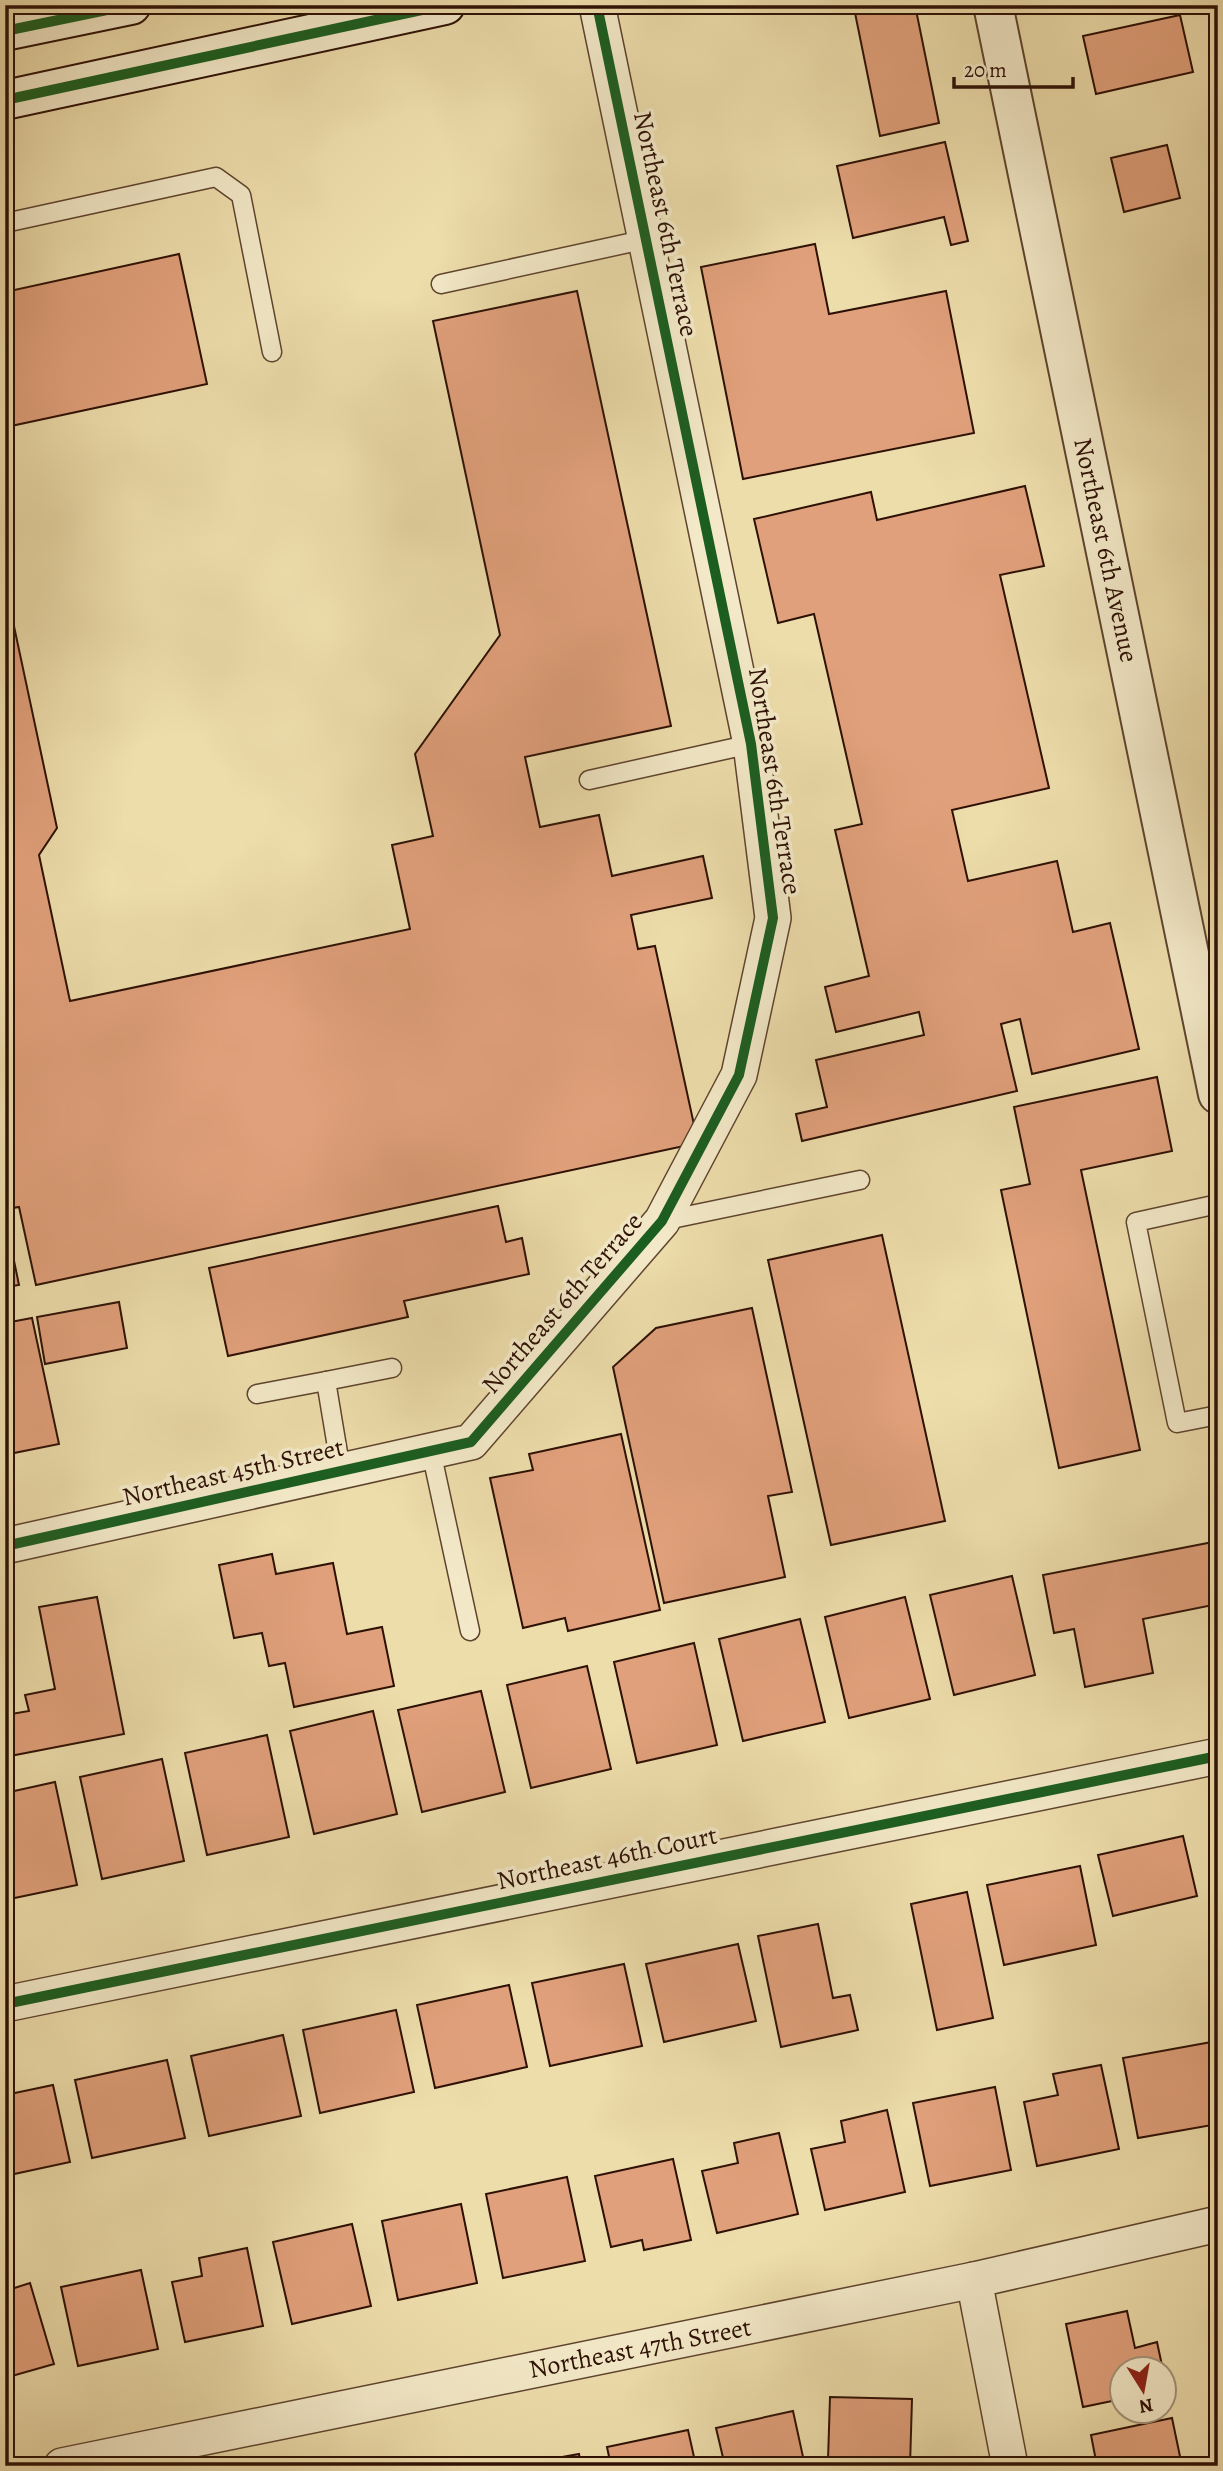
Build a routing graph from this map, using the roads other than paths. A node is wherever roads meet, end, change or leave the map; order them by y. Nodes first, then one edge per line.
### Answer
1 (131, 5) edge
2 (444, 5) edge
3 (597, 5) edge
4 (993, 5) edge
5 (22, 21) edge
6 (5, 100) edge
7 (5, 223) edge
8 (647, 240) junction
9 (441, 284) dead end
10 (272, 352) dead end
11 (751, 744) junction
12 (589, 780) dead end
13 (1218, 1094) edge
14 (860, 1180) dead end
15 (1218, 1204) edge
16 (662, 1222) junction
17 (392, 1368) dead end
18 (326, 1381) junction
19 (257, 1394) dead end
20 (1218, 1415) edge
21 (471, 1442) joint
22 (431, 1451) junction
23 (341, 1471) junction
24 (5, 1546) edge
25 (470, 1631) dead end
26 (1218, 1756) edge
27 (5, 2004) edge
28 (1218, 2224) edge
29 (974, 2280) junction
30 (62, 2466) edge
31 (1010, 2466) edge

1 - 5 street
2 - 6 street
3 - 8 street, Northeast 6th Terrace
4 - 13 street, Northeast 6th Avenue
7 - 10 lane
8 - 9 lane
8 - 11 street, Northeast 6th Terrace
11 - 12 lane
11 - 16 street, Northeast 6th Terrace
14 - 16 lane
15 - 20 lane
16 - 21 street, Northeast 6th Terrace
17 - 18 lane
18 - 19 lane
18 - 23 lane
21 - 22 street, Northeast 45th Street
22 - 23 street, Northeast 45th Street
22 - 25 lane
23 - 24 street, Northeast 45th Street
26 - 27 street, Northeast 46th Court
28 - 29 street, Northeast 47th Street
29 - 30 street, Northeast 47th Street
29 - 31 street

